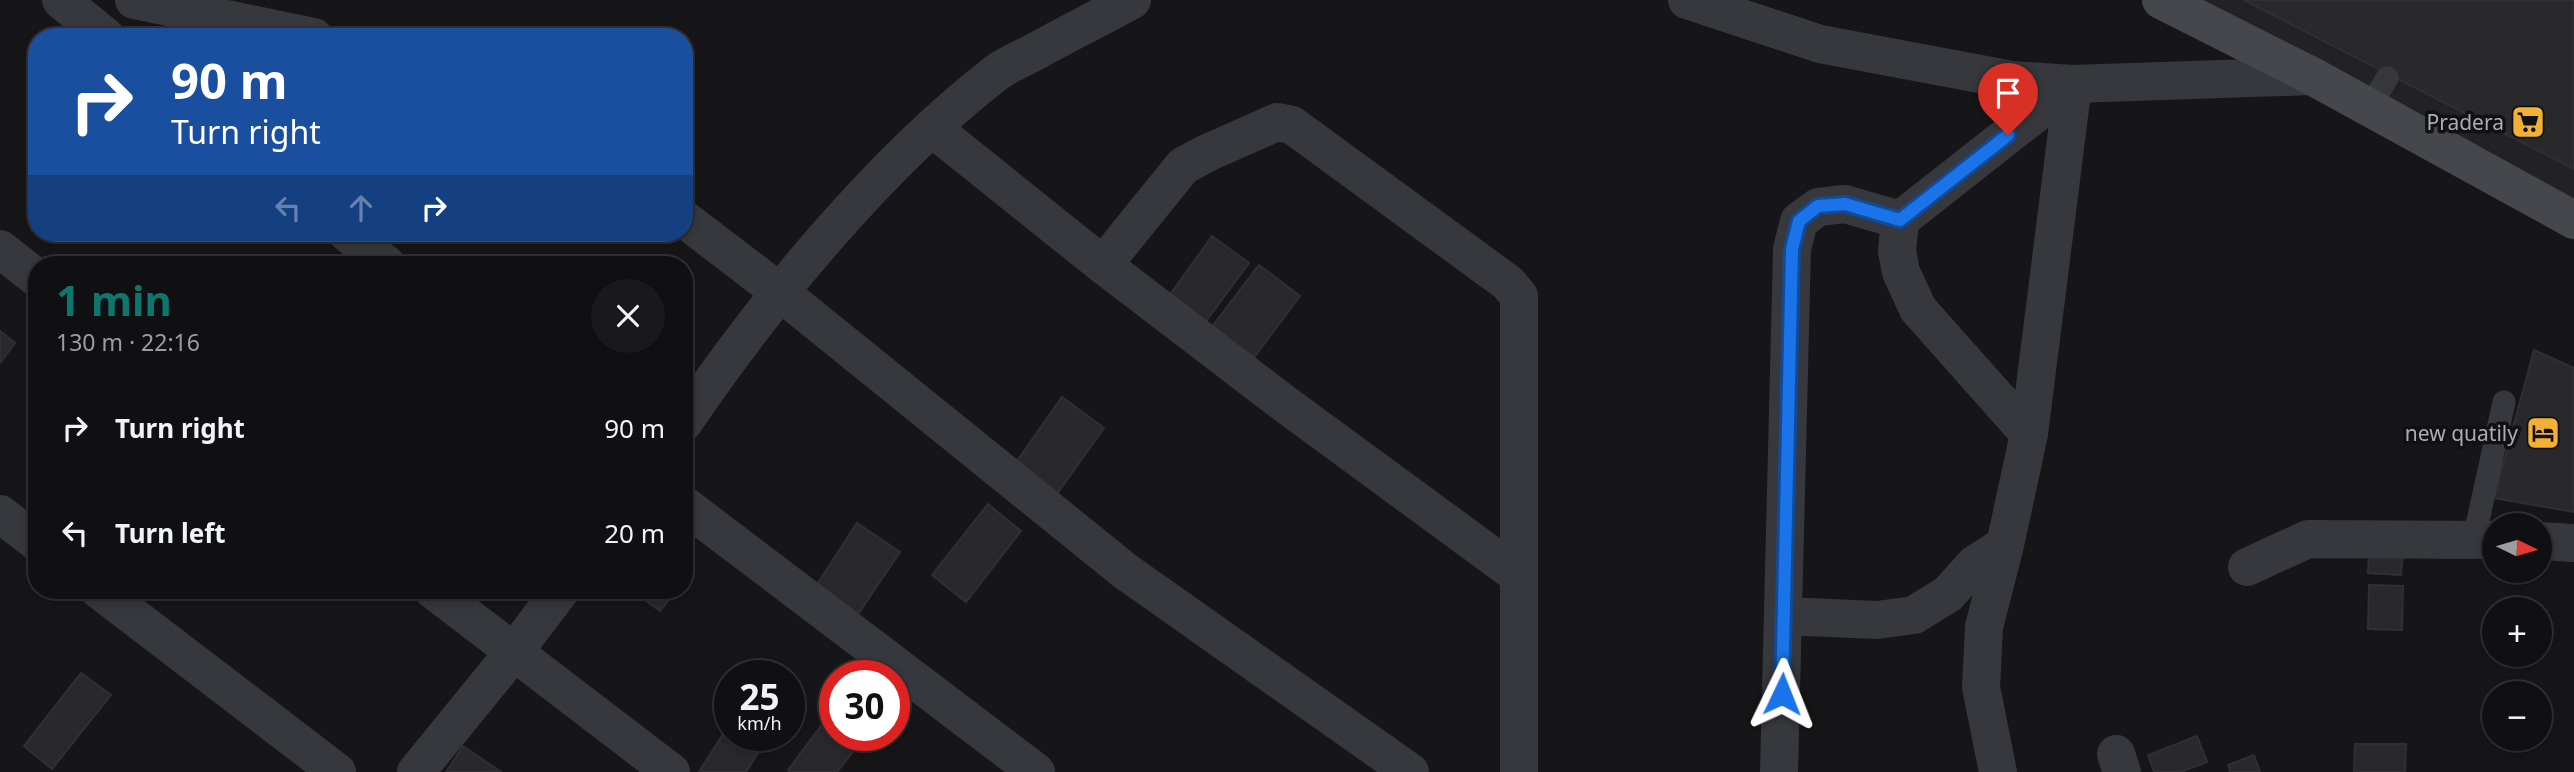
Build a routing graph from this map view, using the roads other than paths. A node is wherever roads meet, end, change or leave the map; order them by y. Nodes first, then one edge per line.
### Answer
1 (61, 0) edge
2 (134, 0) edge
3 (1132, 0) edge
4 (1687, 0) edge
5 (2161, 0) edge
6 (95, 28) edge
7 (270, 28) edge
8 (2312, 76) junction
9 (2073, 84) junction
10 (932, 128) junction
11 (1900, 220) junction
12 (2574, 220) edge
13 (693, 226) edge
14 (358, 242) edge
15 (0, 249) edge
16 (376, 256) edge
17 (1103, 265) junction
18 (28, 271) edge
19 (781, 293) junction
20 (2504, 402) dead end
21 (693, 408) edge
22 (2029, 434) junction
23 (693, 512) edge
24 (2488, 513) edge
25 (0, 514) edge
26 (28, 535) edge
27 (2482, 539) edge
28 (2552, 542) edge
29 (2574, 543) edge
30 (2005, 545) junction
31 (2248, 567) dead end
32 (1518, 575) junction
33 (111, 599) edge
34 (444, 599) edge
35 (554, 599) edge
36 (1784, 616) junction
37 (513, 653) junction
38 (337, 772) edge
39 (416, 772) edge
40 (671, 772) edge
41 (1037, 772) edge
42 (1410, 772) edge
43 (1519, 772) edge
44 (1779, 772) edge
45 (1998, 772) edge

1 - 6 street
2 - 7 street
3 - 10 street
4 - 9 street
5 - 8 street
8 - 9 street
8 - 12 street
9 - 11 street
9 - 22 street
10 - 17 street
10 - 19 street
11 - 22 street
11 - 36 street
13 - 19 street
14 - 16 street
15 - 18 street
17 - 32 street
17 - 32 street
19 - 21 street
19 - 42 street
20 - 24 lane
22 - 30 street
23 - 41 street
25 - 26 street
27 - 31 street
28 - 29 street
30 - 36 street
30 - 45 street
32 - 43 street
33 - 38 street
34 - 37 street
35 - 37 street
36 - 44 street
37 - 39 street
37 - 40 street

